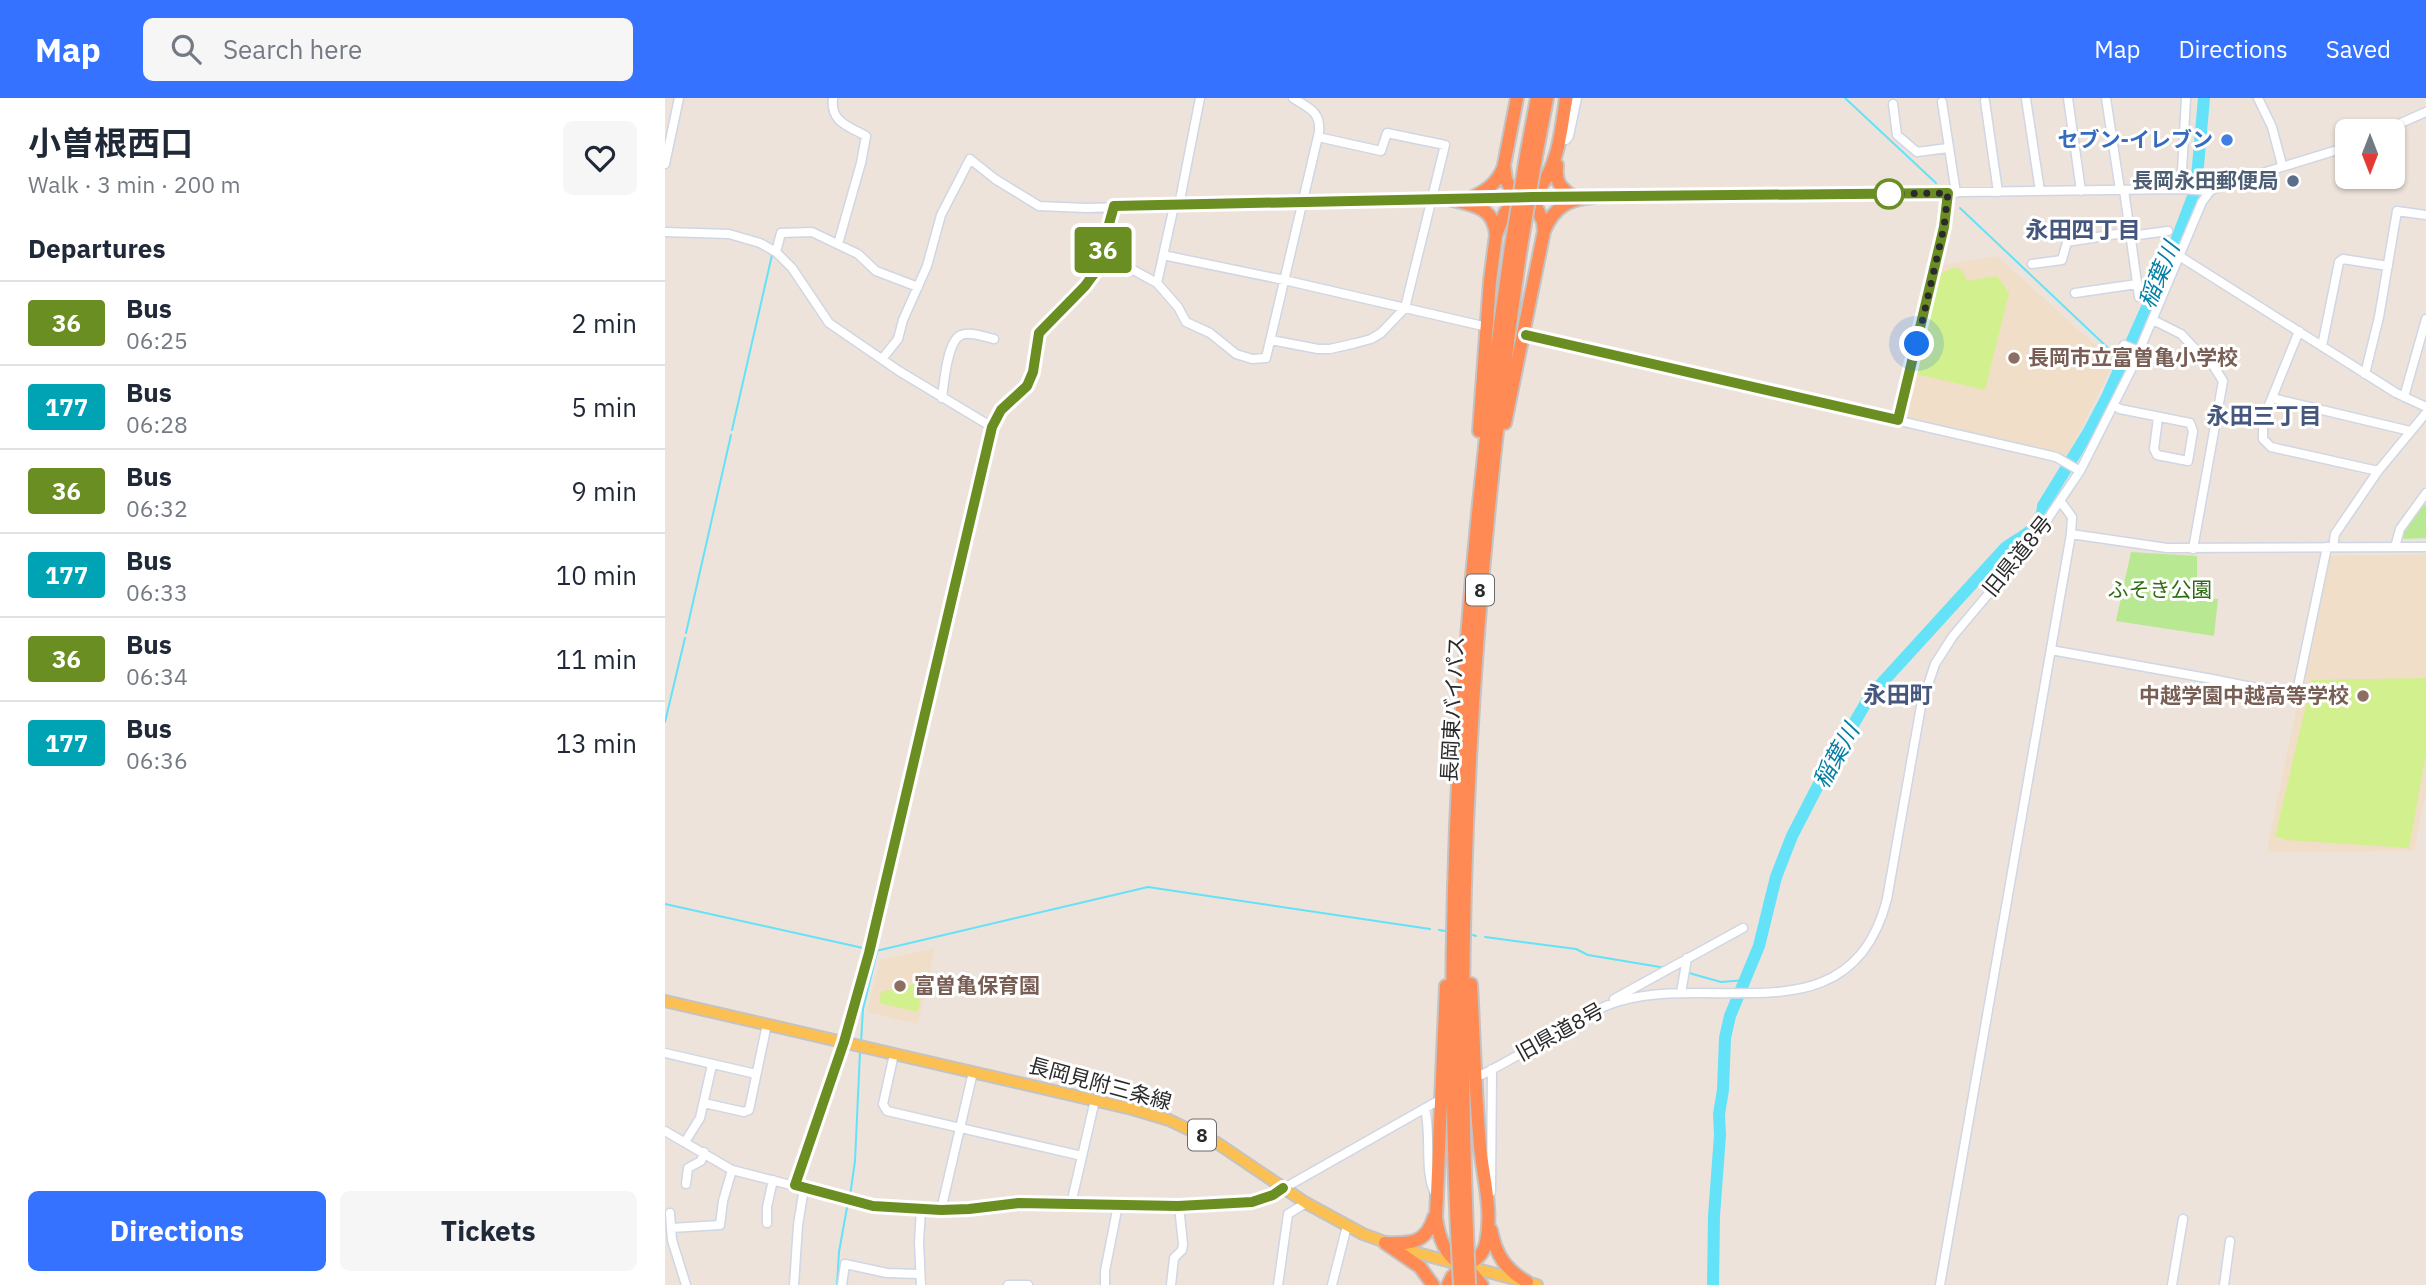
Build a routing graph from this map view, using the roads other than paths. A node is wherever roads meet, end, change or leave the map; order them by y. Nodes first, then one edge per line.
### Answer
1 (679, 98) edge
2 (833, 98) edge
3 (1200, 98) edge
4 (1293, 98) edge
5 (1517, 98) edge
6 (1537, 98) edge
7 (1547, 98) edge
8 (1566, 98) edge
9 (1577, 98) edge
10 (2068, 98) edge
11 (2106, 98) edge
12 (2186, 98) edge
13 (2259, 98) edge
14 (2027, 99) edge
15 (1985, 101) dead end
16 (1942, 102) dead end
17 (1893, 104) dead end
18 (2426, 112) edge
19 (2405, 121) edge
20 (1318, 137) junction
21 (1558, 144) junction
22 (1948, 148) junction
23 (2335, 150) edge
24 (1532, 151) junction
25 (665, 164) edge
26 (1504, 165) junction
27 (2282, 165) junction
28 (2181, 189) junction
29 (2122, 190) junction
30 (2040, 191) junction
31 (2081, 191) junction
32 (2210, 191) junction
33 (1998, 192) junction
34 (1952, 193) junction
35 (1532, 197) junction
36 (1574, 197) junction
37 (1593, 197) junction
38 (1516, 198) junction
39 (1449, 199) junction
40 (1432, 200) junction
41 (1467, 200) junction
42 (1302, 202) junction
43 (1114, 206) junction
44 (1177, 206) junction
45 (2426, 215) edge
46 (1544, 231) junction
47 (2168, 231) dead end
48 (665, 232) edge
49 (2129, 234) junction
50 (1496, 235) junction
51 (838, 244) junction
52 (1516, 247) junction
53 (776, 252) junction
54 (1102, 253) junction
55 (1163, 255) junction
56 (2181, 257) junction
57 (2032, 264) dead end
58 (2388, 266) junction
59 (1284, 280) junction
60 (1157, 283) junction
61 (2137, 284) junction
62 (918, 287) junction
63 (2074, 293) dead end
64 (2139, 297) dead end
65 (1405, 308) junction
66 (2426, 319) edge
67 (2153, 320) junction
68 (1483, 326) dead end
69 (2299, 331) junction
70 (1526, 335) dead end
71 (993, 339) dead end
72 (1271, 340) junction
73 (2124, 345) dead end
74 (2322, 346) junction
75 (2138, 351) junction
76 (881, 359) junction
77 (2365, 374) junction
78 (2404, 397) junction
79 (942, 398) junction
80 (2272, 398) junction
81 (2115, 406) junction
82 (2426, 410) edge
83 (2158, 418) junction
84 (1898, 420) junction
85 (992, 427) junction
86 (2410, 430) junction
87 (2080, 471) junction
88 (2378, 471) junction
89 (2426, 493) edge
90 (2061, 502) junction
91 (2071, 534) junction
92 (2330, 547) junction
93 (2395, 547) junction
94 (2426, 547) edge
95 (2193, 549) junction
96 (1470, 602) junction
97 (1477, 628) junction
98 (2051, 650) junction
99 (1453, 924) junction
100 (1743, 928) dead end
101 (1464, 936) junction
102 (1687, 958) junction
103 (1681, 993) junction
104 (665, 1001) edge
105 (1590, 1013) junction
106 (767, 1024) junction
107 (844, 1042) junction
108 (665, 1053) edge
109 (894, 1054) junction
110 (712, 1065) junction
111 (1492, 1069) junction
112 (973, 1072) junction
113 (756, 1074) junction
114 (1479, 1076) dead end
115 (1095, 1100) junction
116 (1436, 1102) dead end
117 (704, 1103) junction
118 (1425, 1109) junction
119 (960, 1129) junction
120 (665, 1131) edge
121 (685, 1142) junction
122 (704, 1152) junction
123 (1082, 1156) junction
124 (732, 1170) junction
125 (773, 1180) junction
126 (686, 1184) dead end
127 (800, 1186) junction
128 (1283, 1188) junction
129 (1436, 1202) junction
130 (1306, 1203) junction
131 (1071, 1204) junction
132 (1118, 1205) junction
133 (1178, 1206) junction
134 (1488, 1207) junction
135 (921, 1209) junction
136 (941, 1210) junction
137 (670, 1213) dead end
138 (2183, 1219) dead end
139 (767, 1223) dead end
140 (1347, 1226) junction
141 (671, 1228) junction
142 (1462, 1232) junction
143 (2230, 1241) dead end
144 (1385, 1243) junction
145 (1465, 1266) junction
146 (920, 1274) junction
147 (1533, 1284) edge
148 (686, 1285) edge
149 (794, 1285) edge
150 (842, 1285) edge
151 (921, 1285) edge
152 (1008, 1285) edge
153 (1028, 1285) edge
154 (1105, 1285) edge
155 (1171, 1285) edge
156 (1278, 1285) edge
157 (1332, 1285) edge
158 (1433, 1285) edge
159 (1448, 1285) edge
160 (1460, 1285) edge
161 (1469, 1285) edge
162 (1482, 1285) edge
163 (1940, 1285) edge
164 (2172, 1285) edge
165 (2224, 1285) edge

1 - 25 street
2 - 51 street
3 - 44 street
4 - 20 street
5 - 26 highway
6 - 24 highway, 長岡東バイパス / 8
7 - 24 highway, 長岡東バイパス / 8
8 - 21 highway
9 - 21 street
10 - 31 street
11 - 29 street
12 - 28 street
13 - 27 street
14 - 30 street
15 - 33 street
16 - 22 street
17 - 22 street
18 - 19 street
20 - 40 street
20 - 42 street
21 - 35 highway
21 - 36 highway
22 - 34 street
23 - 27 street
24 - 52 highway, 長岡東バイパス / 8, bridge
26 - 38 highway
26 - 41 highway
27 - 32 street
28 - 29 street
28 - 32 street
29 - 31 street
29 - 49 street
30 - 31 street
30 - 33 street
32 - 56 street, 旧県道8号
33 - 34 street
34 - 37 street
34 - 84 street
35 - 36 street
35 - 38 street
35 - 46 highway
36 - 37 street
37 - 46 highway
38 - 41 street
38 - 50 highway, 8
39 - 40 street
39 - 41 street
39 - 50 highway
40 - 42 street
40 - 65 street
42 - 44 street
42 - 59 street
43 - 44 street
43 - 54 street
43 - 62 street
44 - 55 street
45 - 58 street
46 - 97 highway, 8
47 - 49 street
48 - 53 street
49 - 57 street
49 - 61 street
50 - 96 highway, 8
51 - 53 street
51 - 62 street
52 - 96 highway, 長岡東バイパス / 8
52 - 97 highway, 長岡東バイパス / 8
53 - 76 street
54 - 60 street
54 - 85 street
55 - 59 street
55 - 60 street
56 - 67 street, 旧県道8号
56 - 69 street
58 - 74 street
58 - 77 street
59 - 65 street
59 - 72 street
60 - 72 street
61 - 63 street
61 - 64 street
62 - 76 street
65 - 68 street
65 - 72 street
66 - 78 street
67 - 75 street, 旧県道8号
67 - 95 street
69 - 74 street
69 - 80 street
70 - 84 street
71 - 79 street
73 - 75 street
74 - 77 street
75 - 81 street, 旧県道8号
76 - 79 street
77 - 78 street
78 - 82 street
79 - 85 street
80 - 86 street
80 - 88 street
81 - 83 street
81 - 87 street, 旧県道8号
82 - 86 street
83 - 83 street
84 - 87 street
85 - 107 street
86 - 88 street
87 - 90 street, 旧県道8号
88 - 92 street
89 - 93 street
90 - 91 street
90 - 103 street, 旧県道8号
91 - 95 street
91 - 98 street
92 - 93 street
92 - 95 street
92 - 98 street
93 - 94 street
96 - 99 highway, 長岡東バイパス / 8
97 - 101 highway, 長岡東バイパス / 8
98 - 163 street
99 - 129 highway
99 - 142 highway, 長岡東バイパス / 8
100 - 102 street
101 - 134 highway
101 - 142 highway, 長岡東バイパス / 8
102 - 103 street
102 - 105 street
103 - 105 street, 旧県道8号
104 - 106 main road, 長岡見附三条線 / 8
105 - 111 street, 旧県道8号
106 - 107 main road, 長岡見附三条線 / 8
106 - 113 street
107 - 109 main road, 長岡見附三条線 / 8
107 - 127 street
108 - 110 street
109 - 112 main road, 長岡見附三条線 / 8
109 - 119 street
110 - 113 street
110 - 117 street
111 - 114 street, 旧県道8号
111 - 134 street
112 - 115 main road, 長岡見附三条線 / 8
112 - 119 street
113 - 117 street
115 - 123 street
115 - 128 main road, 長岡見附三条線 / 8
116 - 118 street
117 - 121 street
118 - 128 street
118 - 129 street
119 - 123 street
119 - 136 street
120 - 121 street
121 - 122 street
122 - 124 street
122 - 126 street
123 - 131 street
124 - 125 street
124 - 141 street
125 - 127 street
125 - 139 street
127 - 135 street
127 - 149 street
128 - 130 main road, 長岡見附三条線 / 8
128 - 133 street
129 - 144 highway
129 - 145 highway
130 - 140 main road, 長岡見附三条線 / 8
130 - 156 street
131 - 132 street
131 - 136 street
132 - 133 street
132 - 154 street
133 - 155 street
134 - 145 highway
134 - 147 highway
135 - 136 street
135 - 146 street
137 - 141 street
138 - 164 street
140 - 144 main road, 長岡見附三条線 / 8
140 - 157 street
141 - 148 street
142 - 160 highway, 長岡東バイパス / 8, bridge
142 - 161 highway, 長岡東バイパス / 8, bridge
143 - 165 street
144 - 145 main road, 長岡見附三条線 / 8
144 - 158 highway
145 - 147 main road, 長岡見附三条線 / 8
145 - 159 highway
145 - 162 highway
146 - 150 street
146 - 151 street
152 - 153 street

